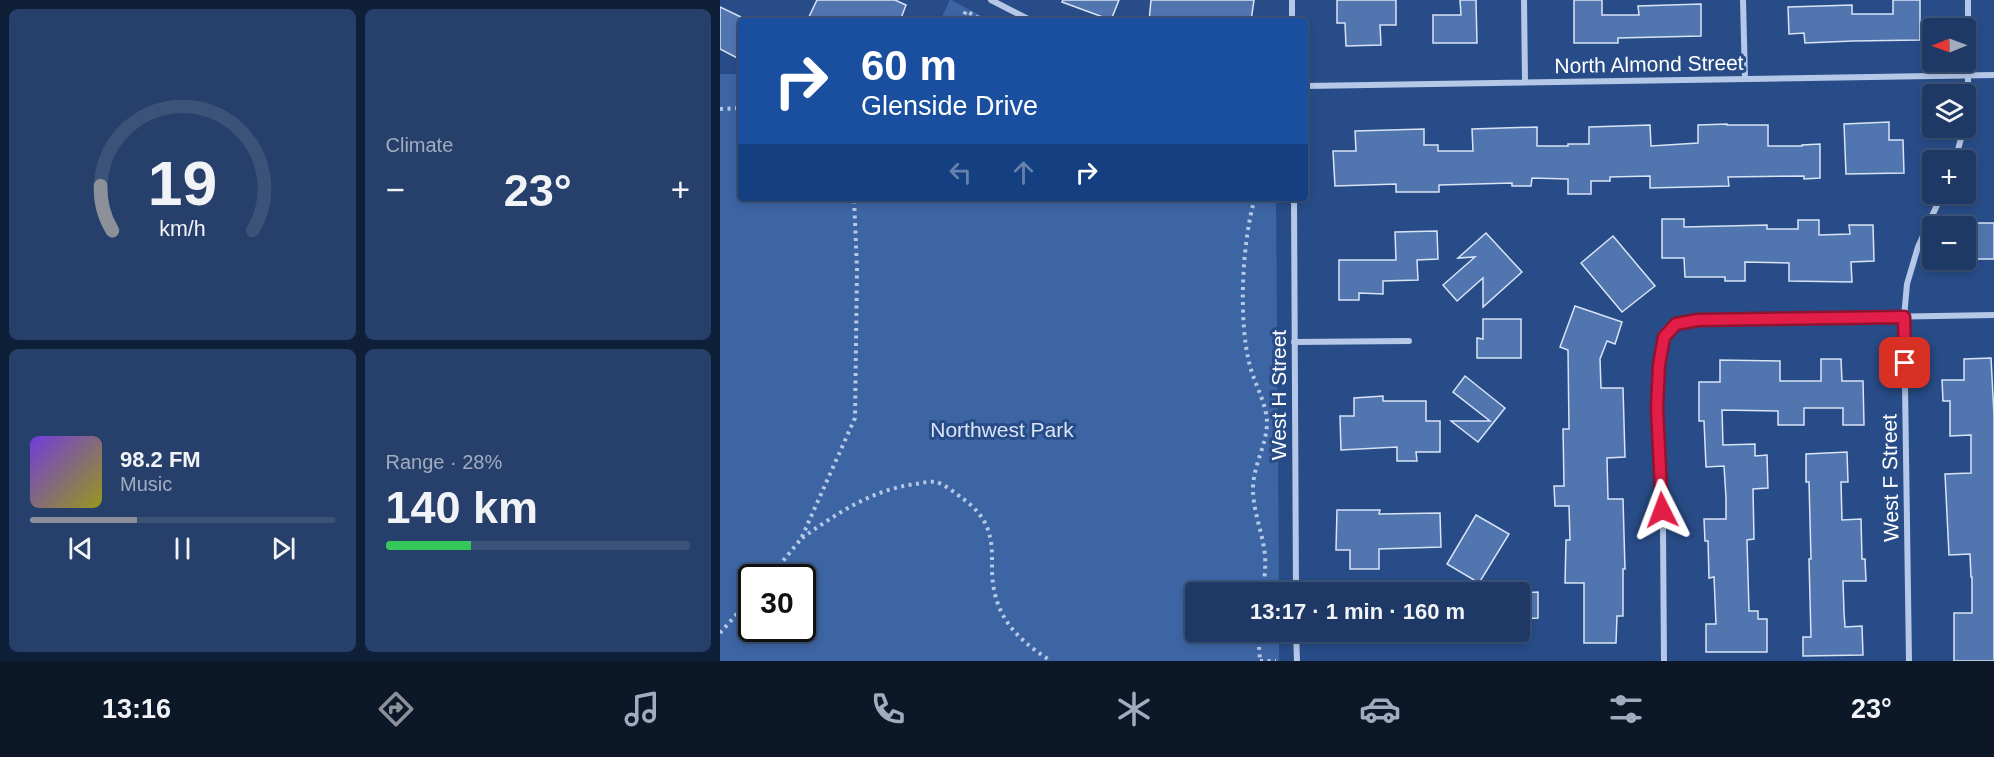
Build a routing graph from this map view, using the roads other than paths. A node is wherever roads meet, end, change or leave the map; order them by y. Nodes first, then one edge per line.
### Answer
1 (991, 0) edge
2 (1292, 0) edge
3 (1524, 0) edge
4 (1743, 0) edge
5 (1968, 0) edge
6 (1026, 18) edge
7 (1292, 18) edge
8 (1968, 75) junction
9 (1994, 75) edge
10 (1744, 79) junction
11 (1525, 82) junction
12 (1967, 84) edge
13 (1308, 86) edge
14 (1294, 201) edge
15 (1937, 204) edge
16 (1994, 315) edge
17 (1904, 317) junction
18 (1409, 341) dead end
19 (1294, 342) junction
20 (1296, 582) edge
21 (1296, 642) edge
22 (1296, 661) edge
23 (1664, 661) edge
24 (1909, 661) edge

1 - 6 street
2 - 7 street
3 - 11 street
4 - 10 street
5 - 8 street
8 - 9 street, North Almond Street
8 - 10 street, North Almond Street
8 - 12 street
10 - 11 street, North Almond Street
11 - 13 street, North Almond Street
14 - 19 street, West H Street
15 - 17 street, West F Street
16 - 17 street
17 - 23 street
17 - 24 street, West F Street
18 - 19 street
19 - 20 street, West H Street
21 - 22 street

